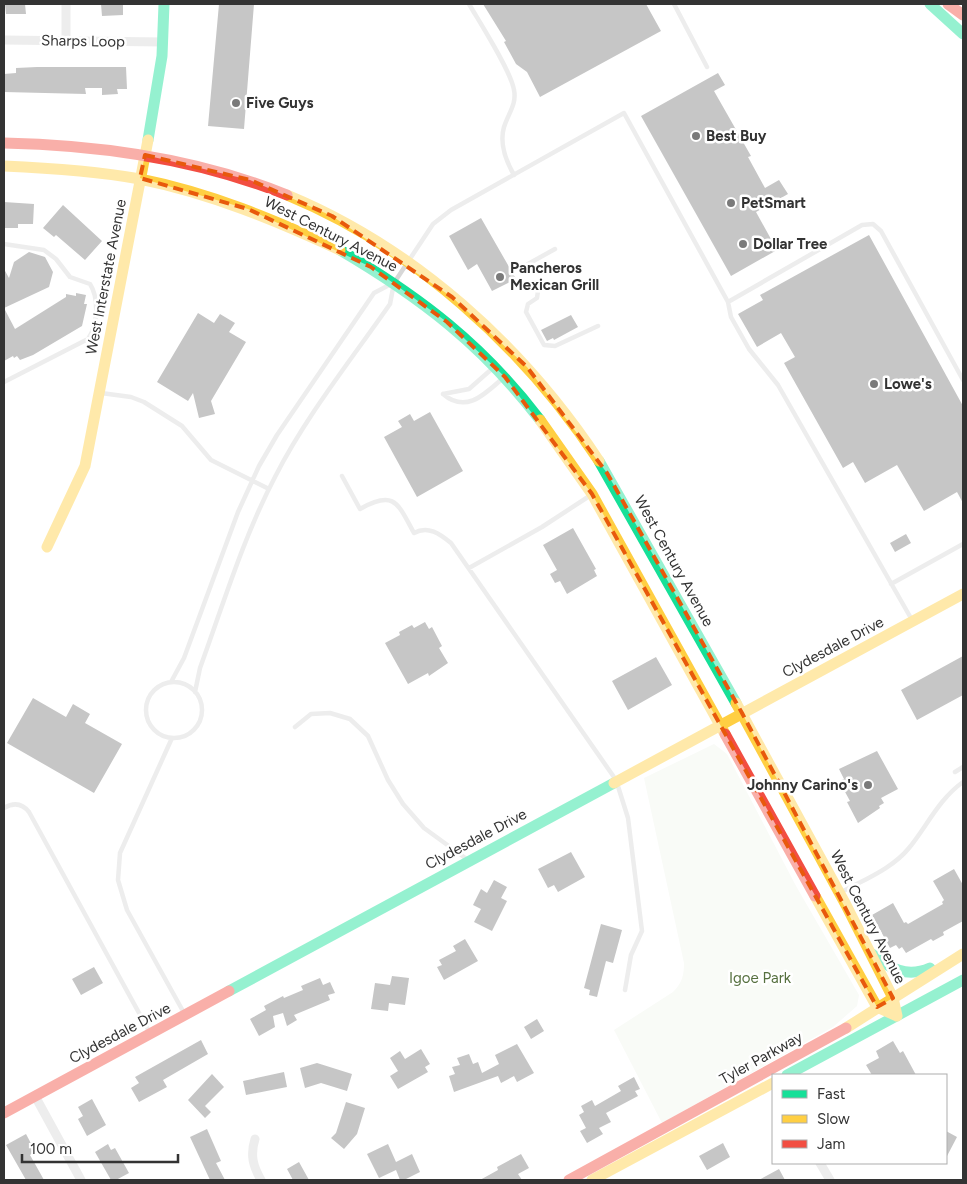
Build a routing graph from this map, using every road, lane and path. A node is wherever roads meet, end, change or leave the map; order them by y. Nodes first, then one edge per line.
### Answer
1 (66, 4) edge
2 (164, 4) edge
3 (469, 4) edge
4 (674, 4) edge
5 (930, 4) edge
6 (948, 4) edge
7 (963, 15) edge
8 (963, 34) edge
9 (4, 40) edge
10 (66, 41) junction
11 (163, 42) junction
12 (707, 67) dead end
13 (4, 143) edge
14 (145, 155) junction
15 (4, 166) edge
16 (514, 175) junction
17 (140, 178) junction
18 (4, 244) edge
19 (555, 249) dead end
20 (407, 263) junction
21 (528, 264) dead end
22 (394, 283) junction
23 (539, 284) dead end
24 (728, 302) junction
25 (598, 326) dead end
26 (495, 366) junction
27 (504, 377) junction
28 (963, 380) edge
29 (4, 382) edge
30 (99, 392) junction
31 (342, 476) dead end
32 (252, 481) junction
33 (269, 489) junction
34 (592, 494) junction
35 (963, 544) edge
36 (47, 547) dead end
37 (469, 568) junction
38 (891, 584) junction
39 (963, 594) edge
40 (912, 621) junction
41 (170, 682) junction
42 (195, 692) junction
43 (742, 713) junction
44 (722, 724) junction
45 (295, 727) dead end
46 (172, 738) junction
47 (963, 768) edge
48 (955, 772) dead end
49 (616, 780) junction
50 (963, 782) edge
51 (4, 808) edge
52 (468, 860) junction
53 (840, 893) junction
54 (871, 952) junction
55 (960, 956) edge
56 (963, 980) edge
57 (626, 990) dead end
58 (893, 998) junction
59 (878, 1007) junction
60 (185, 1014) junction
61 (897, 1016) junction
62 (150, 1034) junction
63 (772, 1073) edge
64 (789, 1074) edge
65 (772, 1084) edge
66 (35, 1096) junction
67 (4, 1113) edge
68 (254, 1139) dead end
69 (821, 1164) edge
70 (80, 1180) edge
71 (261, 1180) edge
72 (569, 1180) edge
73 (592, 1180) edge
74 (830, 1180) edge

1 - 10 street
2 - 11 main road, West Interstate Avenue
3 - 16 lane
4 - 12 lane
5 - 8 main road
6 - 7 main road
9 - 10 street, Sharps Loop
10 - 11 street, Sharps Loop
11 - 14 main road, West Interstate Avenue
13 - 14 main road, West Century Avenue
14 - 17 main road, West Interstate Avenue
14 - 20 main road, West Century Avenue
15 - 17 main road, West Century Avenue
16 - 20 lane
16 - 24 lane
17 - 22 main road, West Century Avenue
17 - 30 main road, West Interstate Avenue
18 - 29 lane
19 - 21 lane
20 - 22 lane
20 - 43 main road, West Century Avenue
22 - 26 main road, West Century Avenue
22 - 32 lane
22 - 33 lane
23 - 25 lane
24 - 28 lane
24 - 38 lane
26 - 27 main road, West Century Avenue
26 - 27 lane
27 - 34 main road, West Century Avenue
30 - 32 lane
30 - 36 main road, West Interstate Avenue
31 - 37 lane
32 - 33 lane
32 - 41 lane
33 - 42 lane
34 - 37 lane
34 - 44 main road, West Century Avenue
35 - 38 lane
37 - 49 lane
38 - 40 lane
39 - 40 main road, Clydesdale Drive
40 - 43 main road, Clydesdale Drive
41 - 42 lane
41 - 46 lane
42 - 46 lane
43 - 44 main road, Clydesdale Drive
43 - 53 main road, West Century Avenue
44 - 49 main road, Clydesdale Drive
44 - 59 main road, West Century Avenue
45 - 52 lane
46 - 60 lane
47 - 48 lane
49 - 52 main road, Clydesdale Drive
49 - 57 lane
50 - 53 lane
51 - 62 lane
52 - 60 main road, Clydesdale Drive
53 - 54 main road, West Century Avenue
54 - 55 main road
54 - 58 main road, West Century Avenue
55 - 58 main road, Tyler Parkway
56 - 61 main road, Tyler Parkway
58 - 59 main road, Tyler Parkway
58 - 61 main road, West Century Avenue
59 - 61 main road
59 - 63 main road, Tyler Parkway
60 - 62 main road, Clydesdale Drive
61 - 64 main road, Tyler Parkway
62 - 66 main road, Clydesdale Drive
63 - 72 main road, Tyler Parkway
65 - 73 main road, Tyler Parkway
66 - 67 main road, Clydesdale Drive
66 - 70 street
68 - 71 street
69 - 74 street

